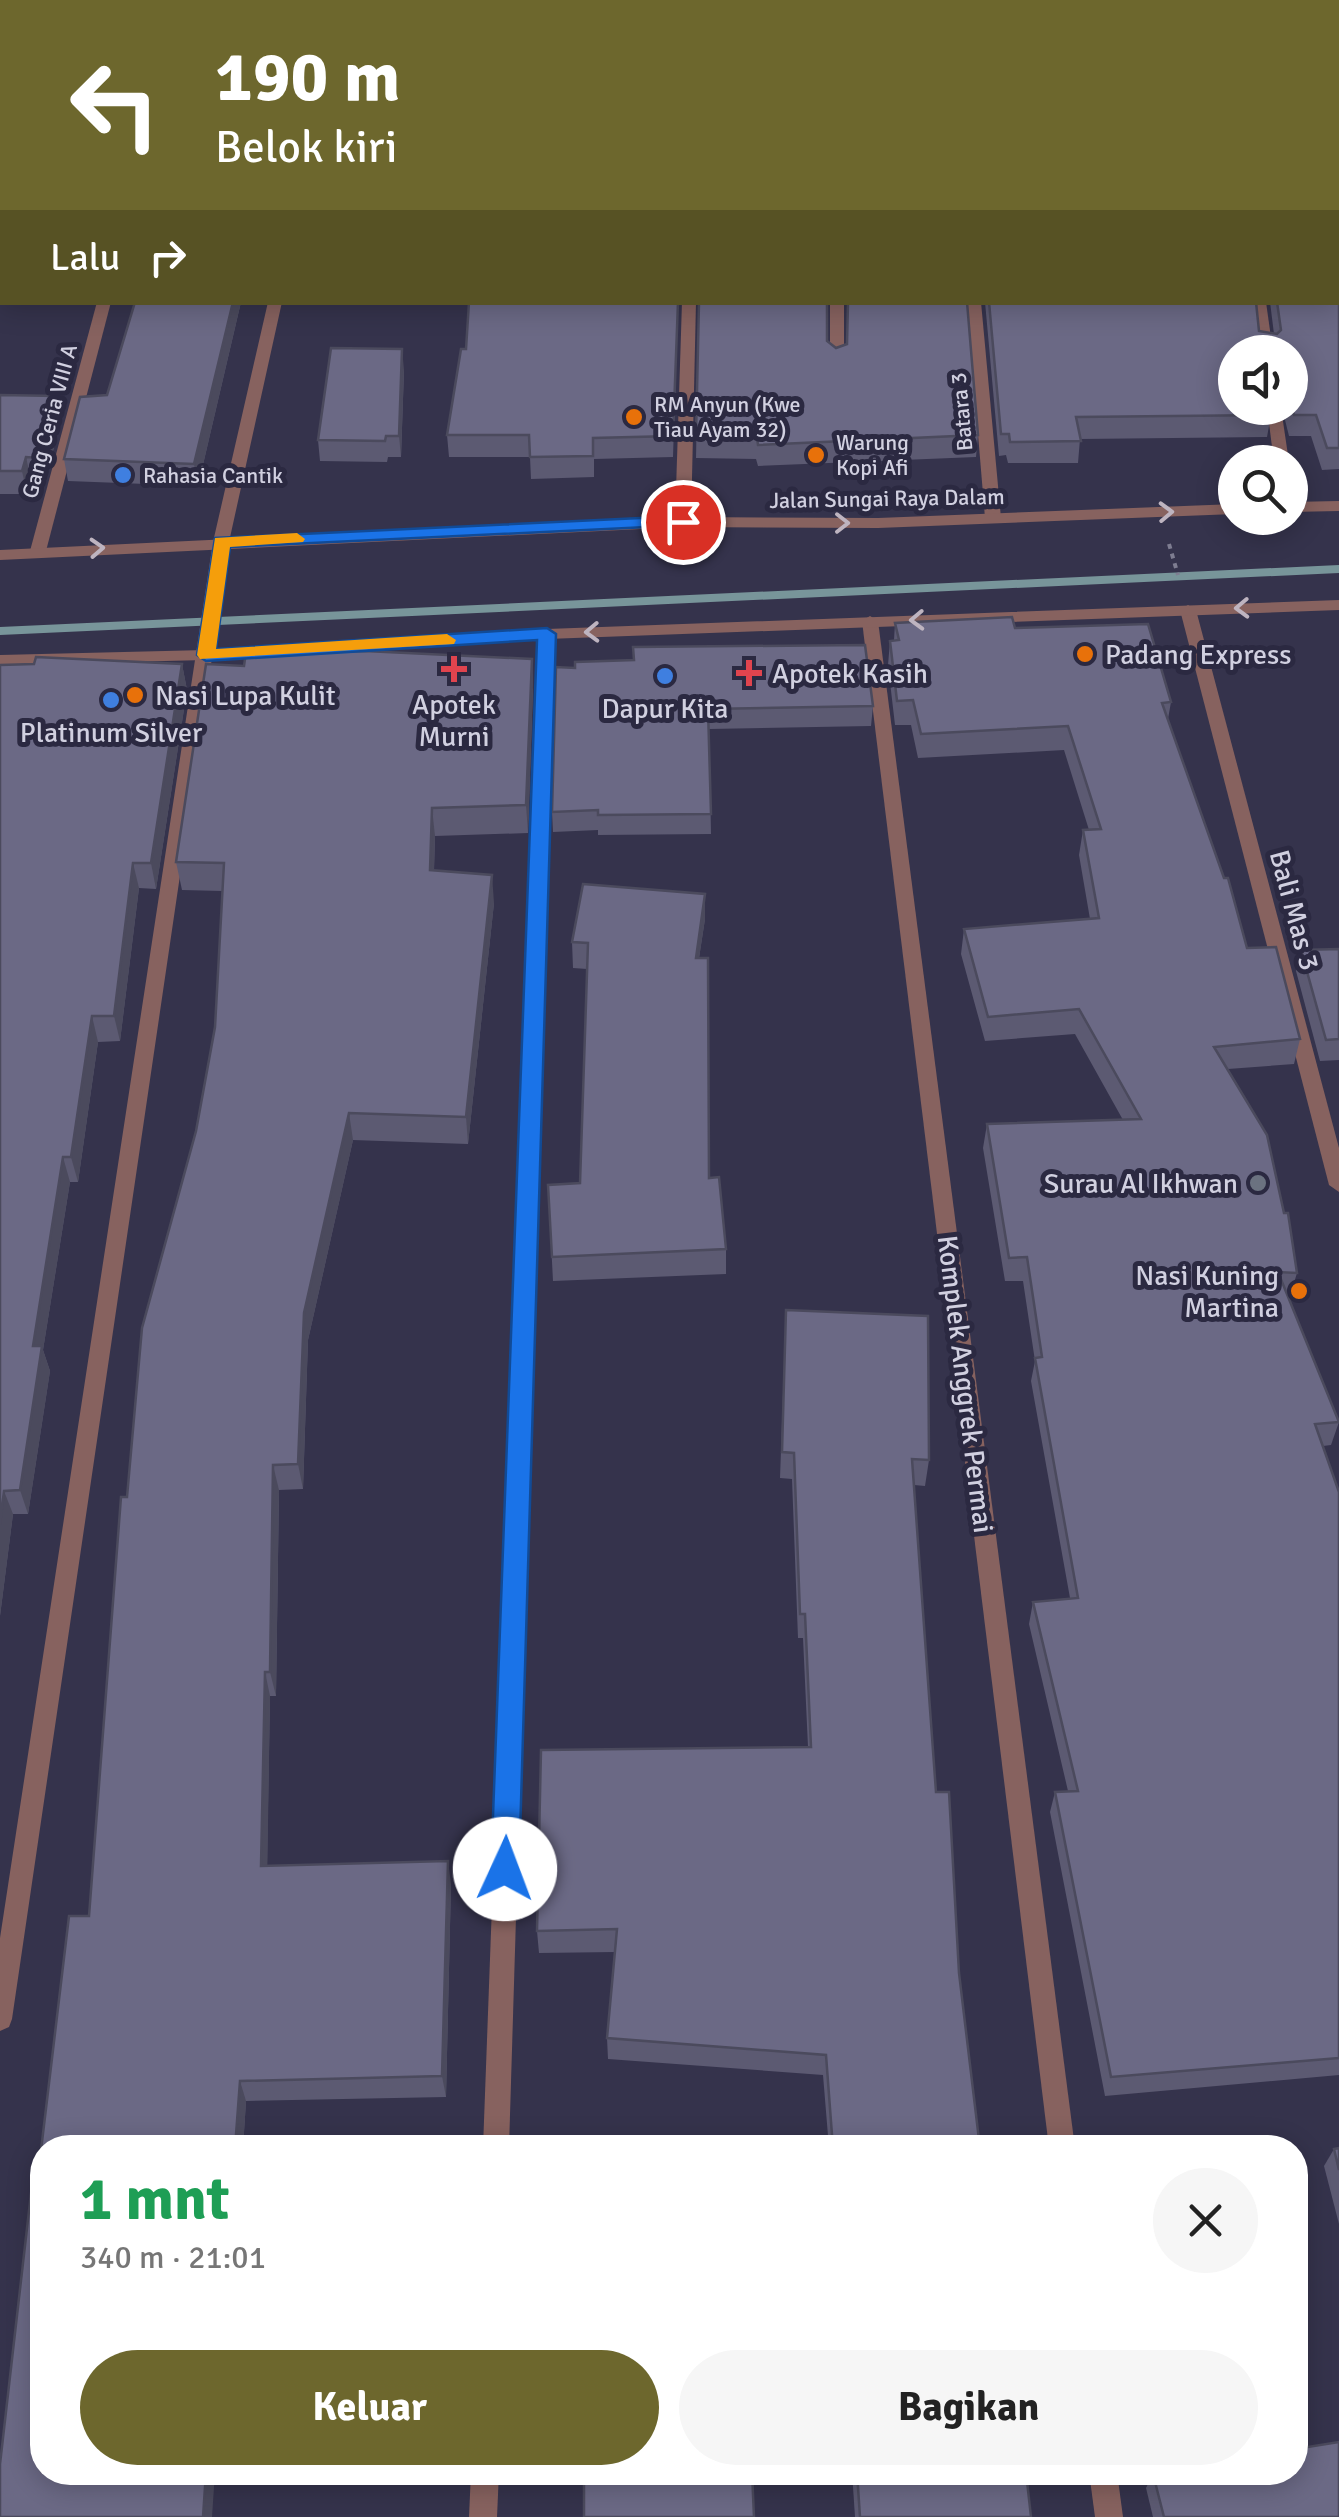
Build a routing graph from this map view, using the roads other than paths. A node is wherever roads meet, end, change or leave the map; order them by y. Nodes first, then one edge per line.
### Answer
1 (103, 305) edge
2 (274, 305) edge
3 (689, 305) edge
4 (837, 305) edge
5 (974, 305) edge
6 (1259, 305) edge
7 (1264, 335) edge
8 (837, 362) edge
9 (1339, 506) edge
10 (1308, 507) edge
11 (1218, 510) edge
12 (994, 518) junction
13 (683, 522) junction
14 (222, 542) junction
15 (38, 552) junction
16 (0, 555) edge
17 (1339, 605) edge
18 (1188, 610) junction
19 (870, 621) junction
20 (547, 634) junction
21 (206, 655) junction
22 (0, 660) edge
23 (1339, 1185) edge
24 (0, 2018) edge
25 (496, 2135) edge
26 (1060, 2135) edge
27 (484, 2485) edge
28 (1105, 2485) edge
29 (483, 2517) edge
30 (1109, 2517) edge

1 - 15 street, Gang Ceria VIII A
2 - 14 street
3 - 13 street
4 - 8 street
5 - 12 street, Batara 3
6 - 7 street
9 - 10 street
12 -> 11 street, Jalan Sungai Raya Dalam
13 -> 12 street, Jalan Sungai Raya Dalam
13 - 14 street, Jalan Sungai Raya Dalam
15 -> 14 street, Jalan Sungai Raya Dalam
14 - 21 street
15 - 16 street, Jalan Sungai Raya Dalam
17 -> 18 street
18 -> 19 street
18 - 23 street, Bali Mas 3
19 -> 20 street
19 - 26 street, Komplek Anggrek Permai
20 - 21 street
20 - 25 street
21 - 22 street
21 - 24 street
27 - 29 street
28 - 30 street

